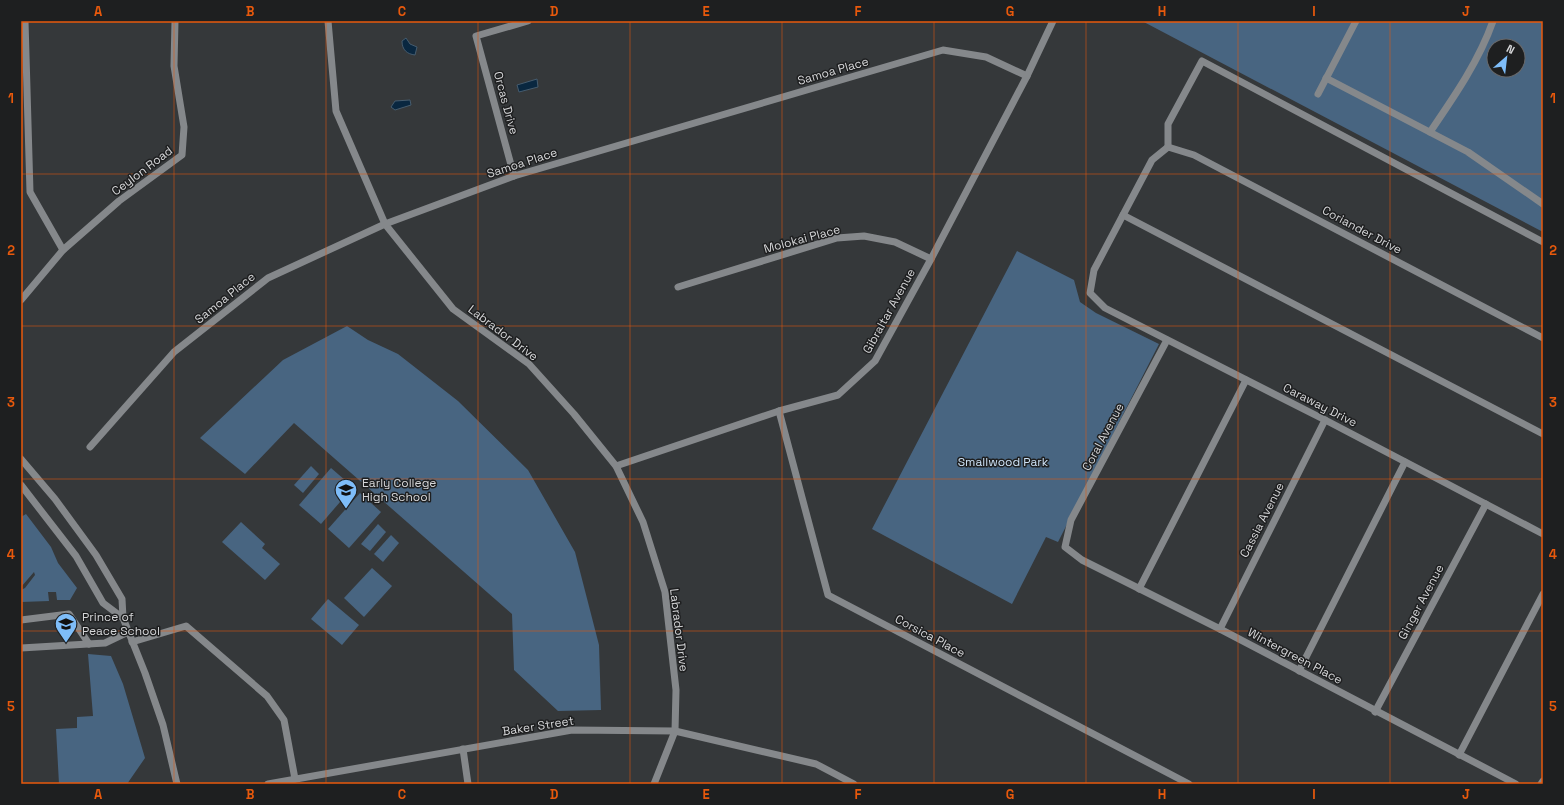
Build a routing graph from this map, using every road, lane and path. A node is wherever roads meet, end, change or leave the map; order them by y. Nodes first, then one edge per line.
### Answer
1 (26, 21) edge
2 (175, 21) edge
3 (328, 21) edge
4 (528, 21) edge
5 (1053, 21) edge
6 (1356, 21) edge
7 (1493, 21) edge
8 (1027, 76) junction
9 (1326, 78) junction
10 (1318, 94) dead end
11 (1430, 132) junction
12 (1168, 147) junction
13 (514, 176) junction
14 (1543, 204) edge
15 (1123, 215) junction
16 (385, 224) junction
17 (1543, 242) edge
18 (63, 250) junction
19 (931, 259) junction
20 (678, 287) dead end
21 (21, 300) edge
22 (1543, 338) edge
23 (1167, 340) junction
24 (1246, 380) junction
25 (779, 412) junction
26 (1325, 420) junction
27 (1543, 434) edge
28 (90, 447) dead end
29 (21, 459) edge
30 (1405, 462) junction
31 (616, 466) junction
32 (21, 486) edge
33 (1486, 504) junction
34 (1543, 534) edge
35 (1065, 547) joint
36 (1139, 589) junction
37 (1543, 594) edge
38 (123, 618) junction
39 (21, 620) edge
40 (1220, 629) junction
41 (128, 632) junction
42 (132, 642) junction
43 (88, 644) junction
44 (21, 648) edge
45 (1299, 671) junction
46 (1375, 712) junction
47 (675, 731) junction
48 (463, 749) junction
49 (1459, 755) junction
50 (295, 779) junction
51 (1543, 780) edge
52 (177, 784) edge
53 (268, 784) edge
54 (468, 784) edge
55 (654, 784) edge
56 (854, 784) edge
57 (1189, 784) edge
58 (1516, 784) edge
59 (1541, 784) edge

1 - 18 street
2 - 18 street, Ceylon Road
3 - 16 street, Labrador Drive
4 - 13 street, Orcas Drive
5 - 8 street, Gibraltar Avenue
6 - 9 street
7 - 11 street
8 - 13 street, Samoa Place
8 - 19 street, Gibraltar Avenue
9 - 10 street
9 - 11 street
11 - 14 street
12 - 15 street
12 - 17 street
12 - 22 street, Coriander Drive
13 - 16 street, Samoa Place
15 - 23 street, Caraway Drive
15 - 27 street
16 - 28 street, Samoa Place
16 - 31 street, Labrador Drive
18 - 21 street, Ceylon Road
19 - 20 street, Molokai Place
19 - 25 street, Gibraltar Avenue
23 - 24 street, Caraway Drive
23 - 35 street, Coral Avenue
24 - 26 street, Caraway Drive
24 - 36 street
25 - 31 street, Gibraltar Avenue
25 - 57 street, Corsica Place
26 - 30 street, Caraway Drive
26 - 40 street, Cassia Avenue
29 - 38 street
30 - 33 street, Caraway Drive
30 - 45 street
31 - 47 street, Labrador Drive
32 - 38 street
33 - 34 street, Caraway Drive
33 - 46 street, Ginger Avenue
35 - 36 street, Wintergreen Place
36 - 40 street, Wintergreen Place
37 - 49 street
38 - 41 street
39 - 43 street
40 - 45 street, Wintergreen Place
41 - 42 street
41 - 43 street
42 - 50 street
42 - 52 street
43 - 44 street
45 - 46 street, Wintergreen Place
46 - 49 street, Wintergreen Place
47 - 48 street, Baker Street
47 - 55 street
47 - 56 street, Baker Street
48 - 50 street, Baker Street
48 - 54 street
49 - 58 street, Wintergreen Place
50 - 53 street, Baker Street
51 - 59 street

